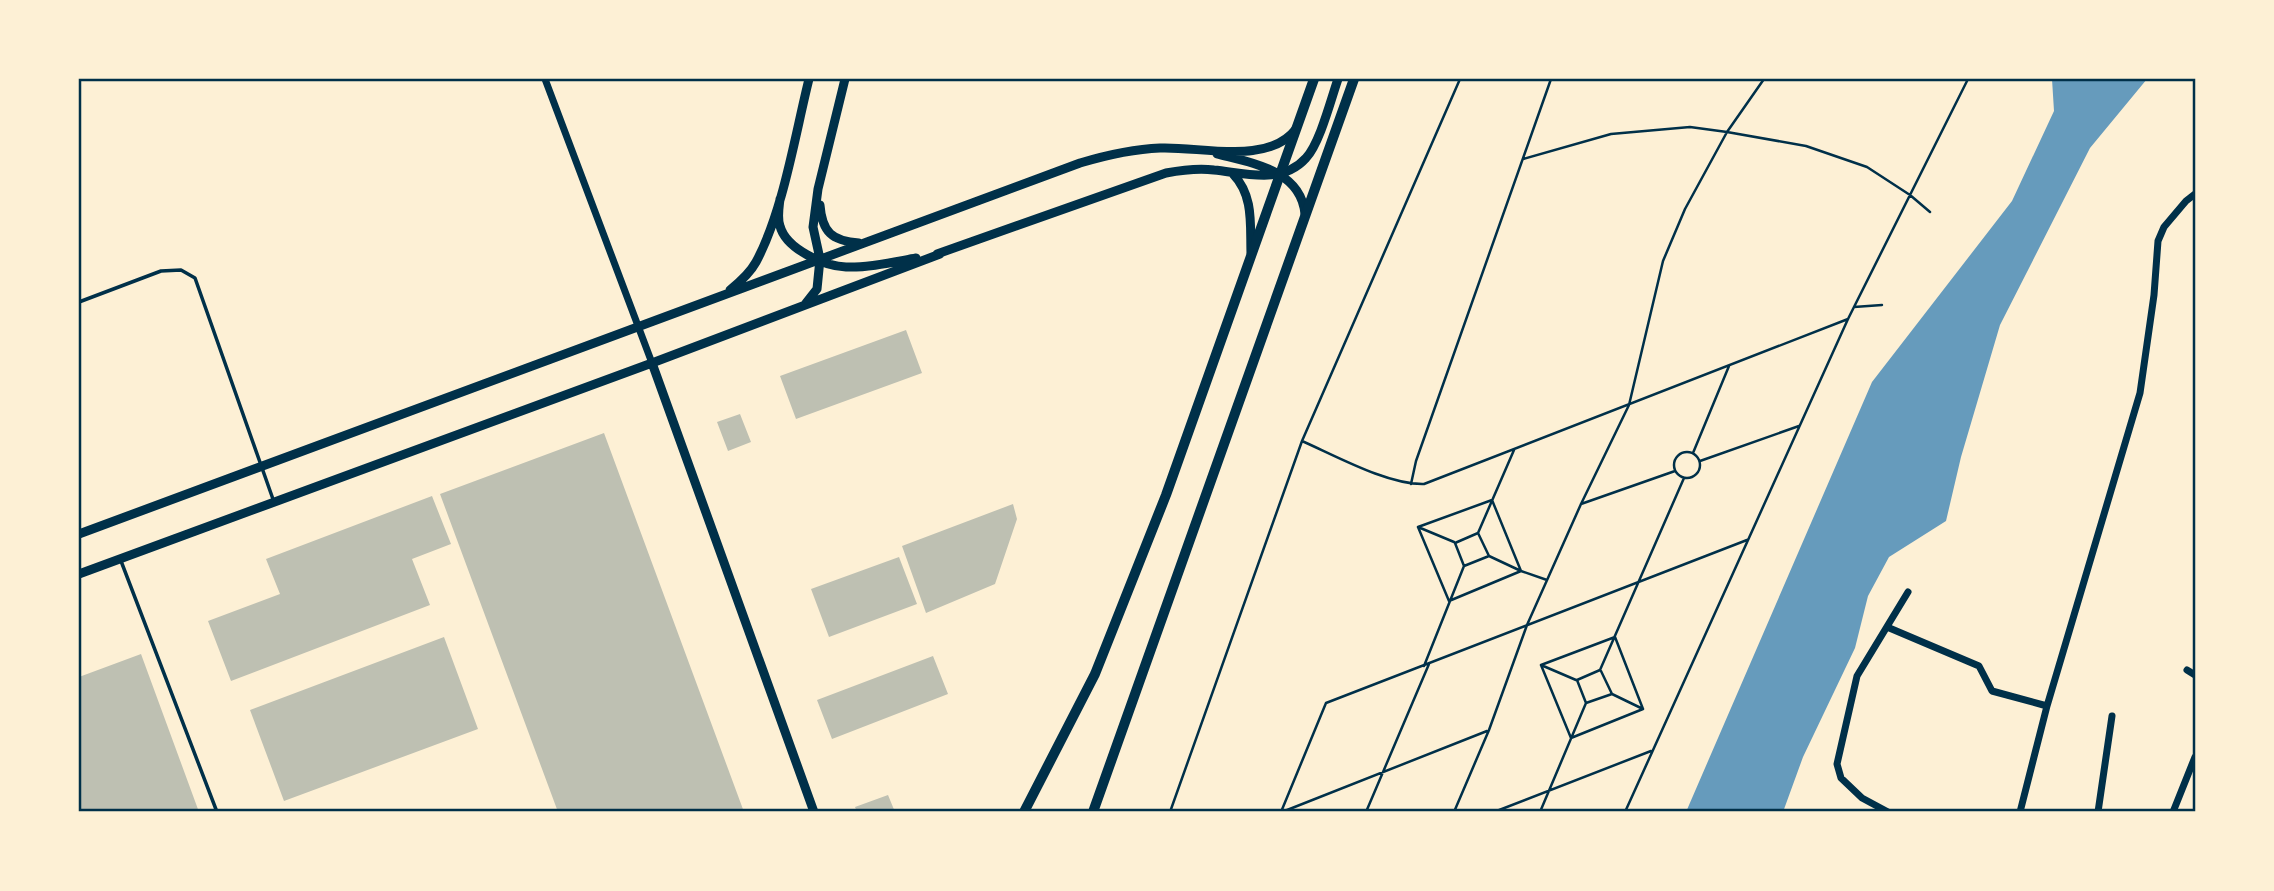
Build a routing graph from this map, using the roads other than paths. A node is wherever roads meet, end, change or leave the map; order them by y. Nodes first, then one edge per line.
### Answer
1 (545, 79) edge
2 (809, 79) edge
3 (845, 79) edge
4 (1314, 79) edge
5 (1338, 79) edge
6 (1354, 79) edge
7 (1299, 125) junction
8 (1202, 149) junction
9 (1231, 173) junction
10 (1281, 174) junction
11 (818, 189) junction
12 (2195, 194) edge
13 (780, 199) junction
14 (1305, 217) junction
15 (863, 243) junction
16 (940, 254) junction
17 (820, 259) junction
18 (1251, 259) junction
19 (724, 295) junction
20 (79, 302) edge
21 (804, 305) junction
22 (638, 327) junction
23 (652, 363) junction
24 (261, 467) junction
25 (274, 502) junction
26 (79, 534) edge
27 (120, 559) junction
28 (79, 574) edge
29 (1908, 592) dead end
30 (1887, 627) junction
31 (2187, 670) dead end
32 (2195, 675) edge
33 (2047, 706) junction
34 (2112, 716) dead end
35 (2195, 757) edge
36 (217, 812) edge
37 (814, 812) edge
38 (1024, 812) edge
39 (1093, 812) edge
40 (1888, 812) edge
41 (2020, 812) edge
42 (2098, 812) edge
43 (2173, 812) edge

1 - 22 street
2 - 13 street
3 - 11 street
4 - 7 main road
5 - 10 street
6 - 14 main road
7 - 8 street
7 - 10 main road
8 - 10 street
8 - 15 street
9 - 10 street
9 - 16 street
9 - 18 street
10 - 14 street
10 - 18 main road
11 - 15 street
11 - 17 street
12 - 33 street
13 - 17 street
13 - 19 street
14 - 39 main road
15 - 17 street
16 - 17 street
16 - 21 street
17 - 19 street
17 - 21 street
18 - 38 main road
19 - 22 street
20 - 24 lane
21 - 23 street
22 - 23 street
22 - 24 street
23 - 25 street
23 - 37 street
24 - 25 lane
24 - 26 street
25 - 27 street
27 - 28 street
27 - 36 lane
29 - 30 street
30 - 33 street
30 - 40 street
31 - 32 street
33 - 41 street
34 - 42 street
35 - 43 street

